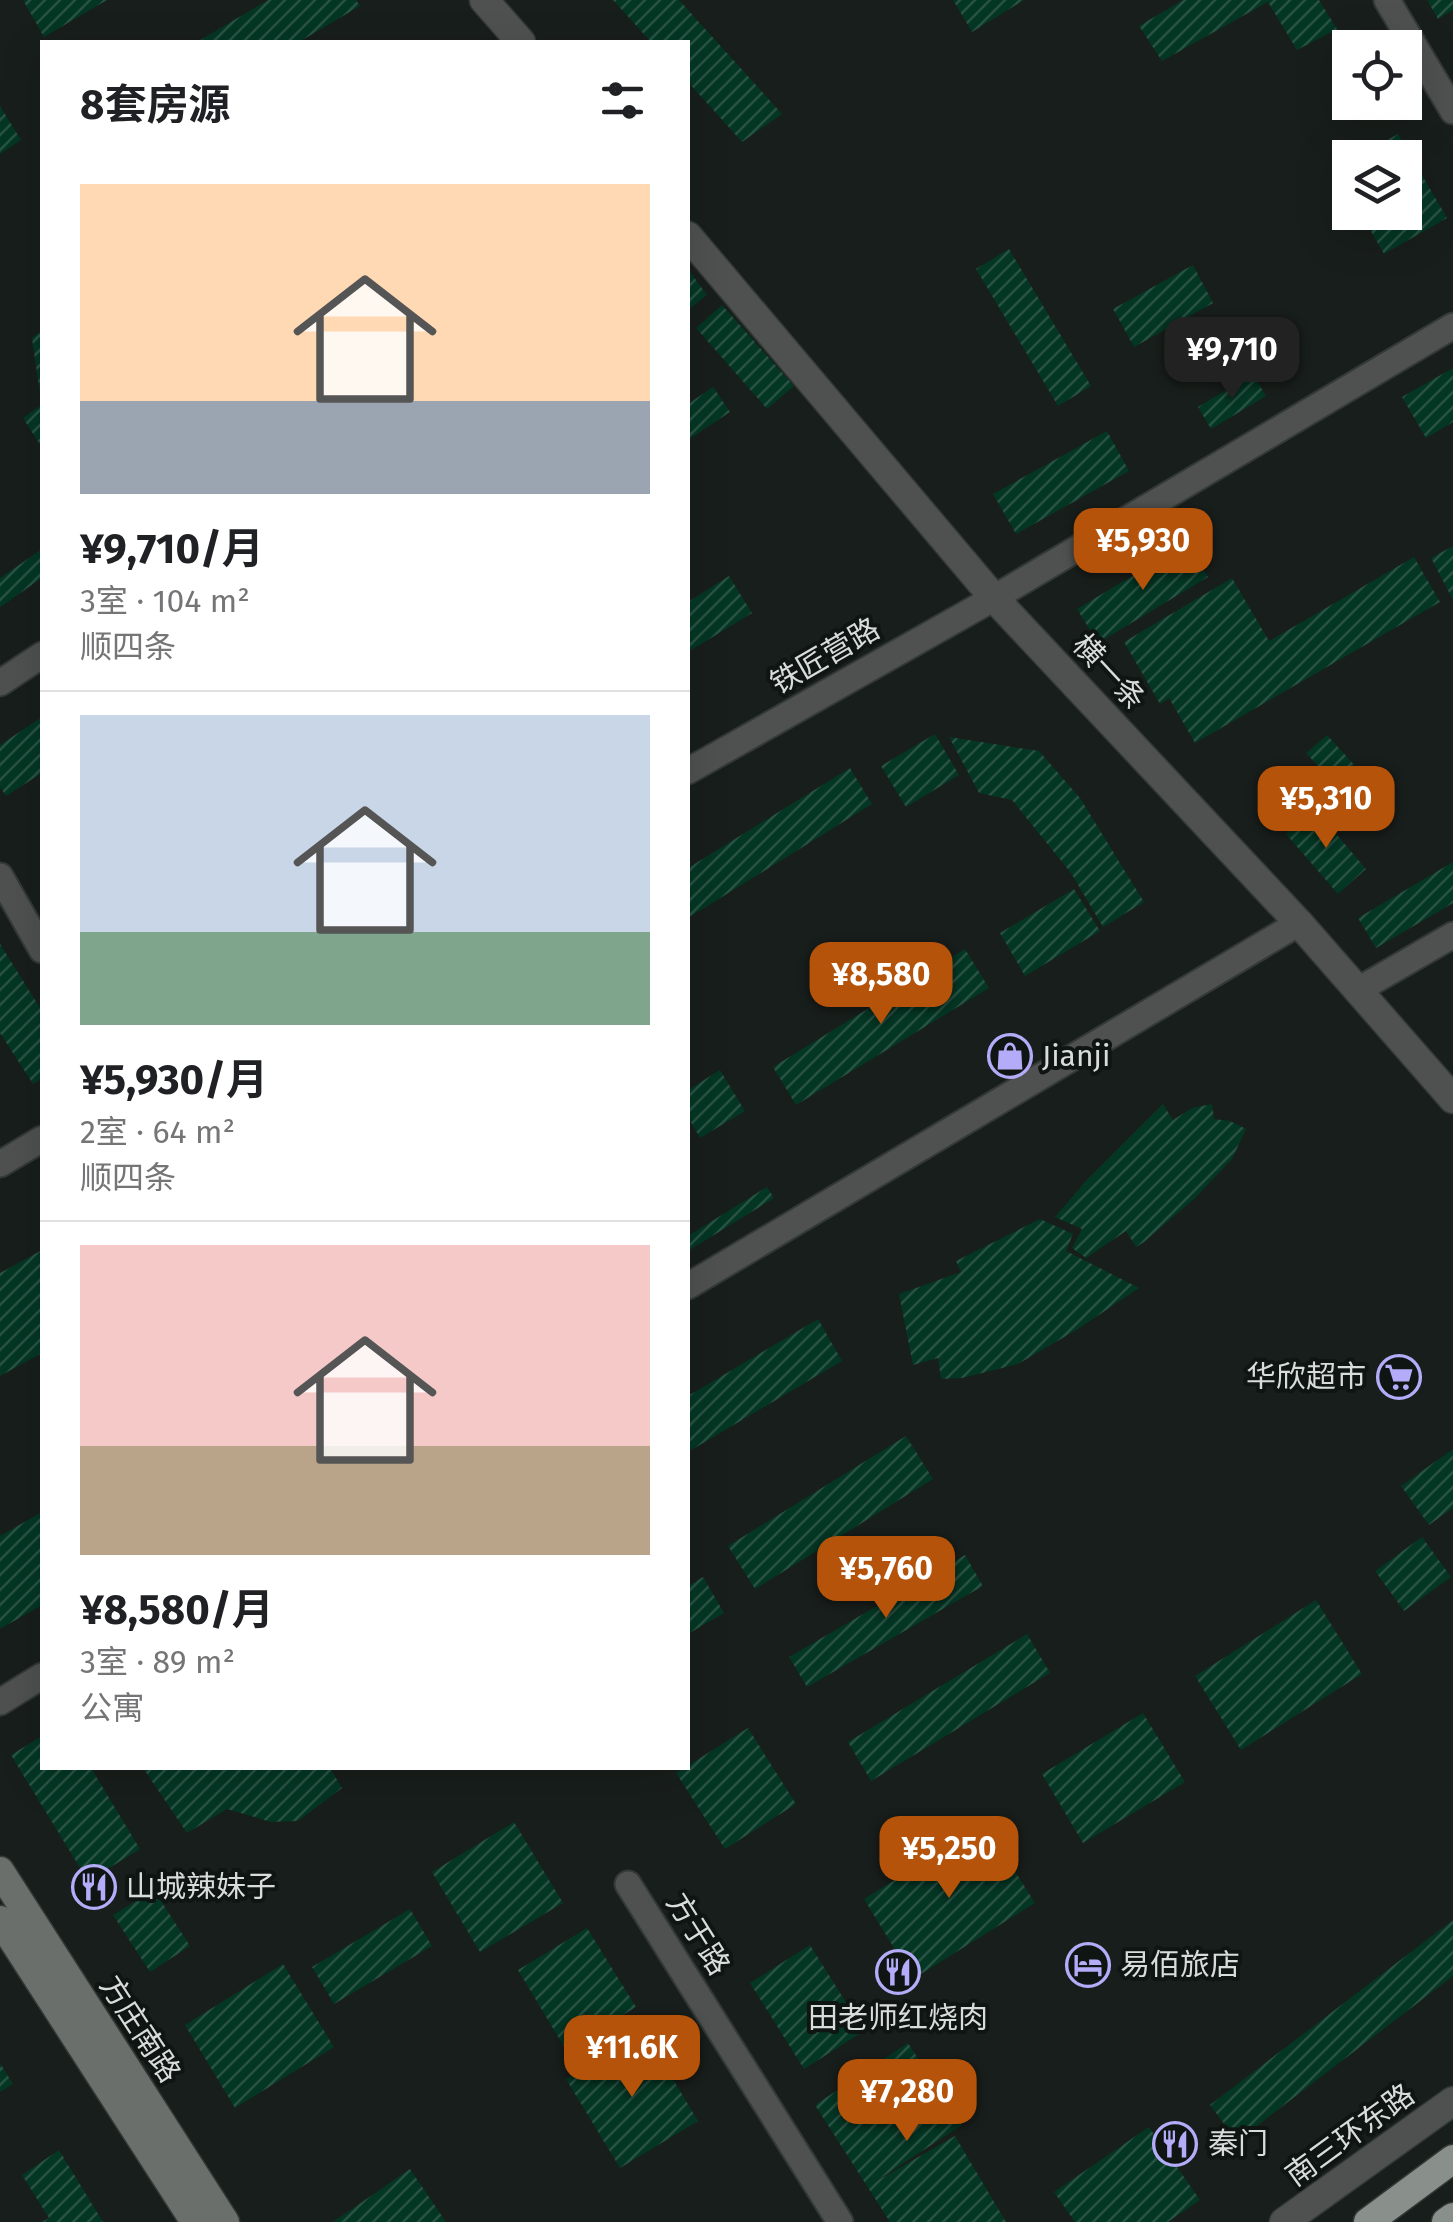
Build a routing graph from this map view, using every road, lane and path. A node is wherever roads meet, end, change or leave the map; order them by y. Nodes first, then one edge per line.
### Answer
1 (484, 0) edge
2 (1387, 0) edge
3 (518, 40) edge
4 (1453, 111) edge
5 (690, 238) edge
6 (1453, 326) edge
7 (994, 598) junction
8 (40, 656) edge
9 (0, 683) edge
10 (690, 770) edge
11 (0, 876) edge
12 (1299, 922) junction
13 (1453, 934) edge
14 (40, 946) edge
15 (1360, 990) junction
16 (1453, 1099) edge
17 (40, 1140) edge
18 (0, 1164) edge
19 (690, 1285) edge
20 (40, 1677) edge
21 (0, 1702) edge
22 (0, 1872) edge
23 (628, 1884) dead end
24 (0, 1920) edge
25 (1453, 2101) edge
26 (1453, 2159) edge
27 (1453, 2217) edge
28 (194, 2222) edge
29 (225, 2222) edge
30 (840, 2222) edge
31 (1284, 2222) edge
32 (1368, 2222) edge
33 (1446, 2222) edge

1 - 3 street
2 - 4 street
5 - 7 street, 横一条
6 - 7 street, 铁匠营路
7 - 10 street, 铁匠营路
7 - 12 street, 横一条
8 - 9 street
11 - 14 street
12 - 15 street, 横一条
12 - 19 street
13 - 15 street
15 - 16 street, 横一条
17 - 18 street
20 - 21 street
22 - 29 main road, 方庄南路
23 - 30 street, 方于路
24 - 28 main road, 方庄南路
25 - 31 street, 南三环东路
26 - 32 highway
27 - 33 highway

